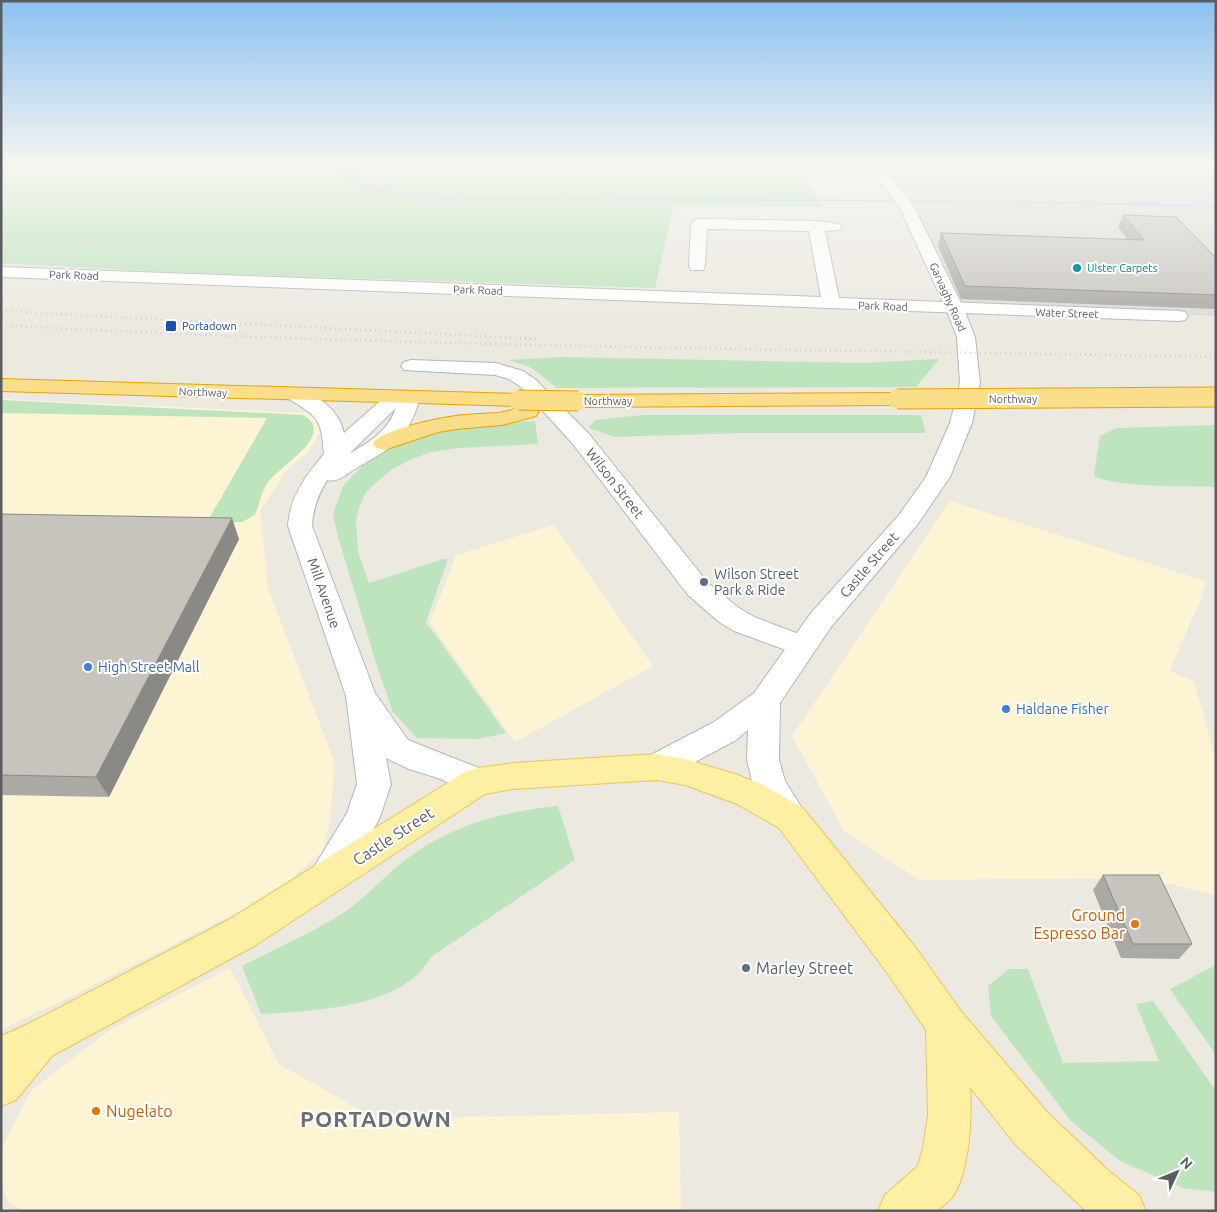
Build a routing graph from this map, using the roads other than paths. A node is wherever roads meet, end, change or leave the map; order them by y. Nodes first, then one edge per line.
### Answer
1 (911, 219) edge
2 (816, 226) junction
3 (834, 227) dead end
4 (698, 266) dead end
5 (1, 272) edge
6 (831, 304) junction
7 (955, 309) junction
8 (1179, 316) dead end
9 (411, 366) dead end
10 (1, 386) edge
11 (296, 395) junction
12 (1216, 397) edge
13 (402, 398) junction
14 (523, 406) junction
15 (961, 423) joint
16 (384, 444) junction
17 (335, 454) junction
18 (310, 490) junction
19 (802, 646) junction
20 (361, 696) junction
21 (765, 701) junction
22 (657, 767) junction
23 (477, 782) junction
24 (791, 818) junction
25 (324, 880) junction
26 (946, 1024) junction
27 (41, 1040) junction
28 (1, 1057) edge
29 (1, 1085) edge
30 (901, 1211) edge
31 (1123, 1211) edge

1 - 7 street, Garvaghy Road
2 - 3 street
2 - 4 street
2 - 6 street
5 - 6 street, Park Road
6 - 7 street, Park Road
7 - 8 street, Water Street
7 - 15 street, Garvaghy Road
9 - 19 street, Wilson Street
10 - 11 highway, Northway
11 - 13 highway, Northway
11 - 17 street
12 - 14 highway, Northway, bridge
13 - 14 highway, Northway
13 - 16 street, Mill Avenue
13 - 17 street, Mill Avenue
14 - 16 highway, Northway
15 - 19 street, Castle Street
16 - 18 street, Mill Avenue
17 - 18 street, Mill Avenue
18 - 20 street, Mill Avenue
19 - 21 street, Castle Street
20 - 23 street, Mill Avenue
20 - 25 street, Mill Avenue
21 - 22 street, Castle Street
21 - 24 street
22 - 23 main road, Castle Street
22 - 24 main road
23 - 25 main road, Castle Street
24 - 26 main road
25 - 27 main road, Castle Street
26 - 30 main road
26 - 31 main road
27 - 28 main road, Castle Street
27 - 29 main road

